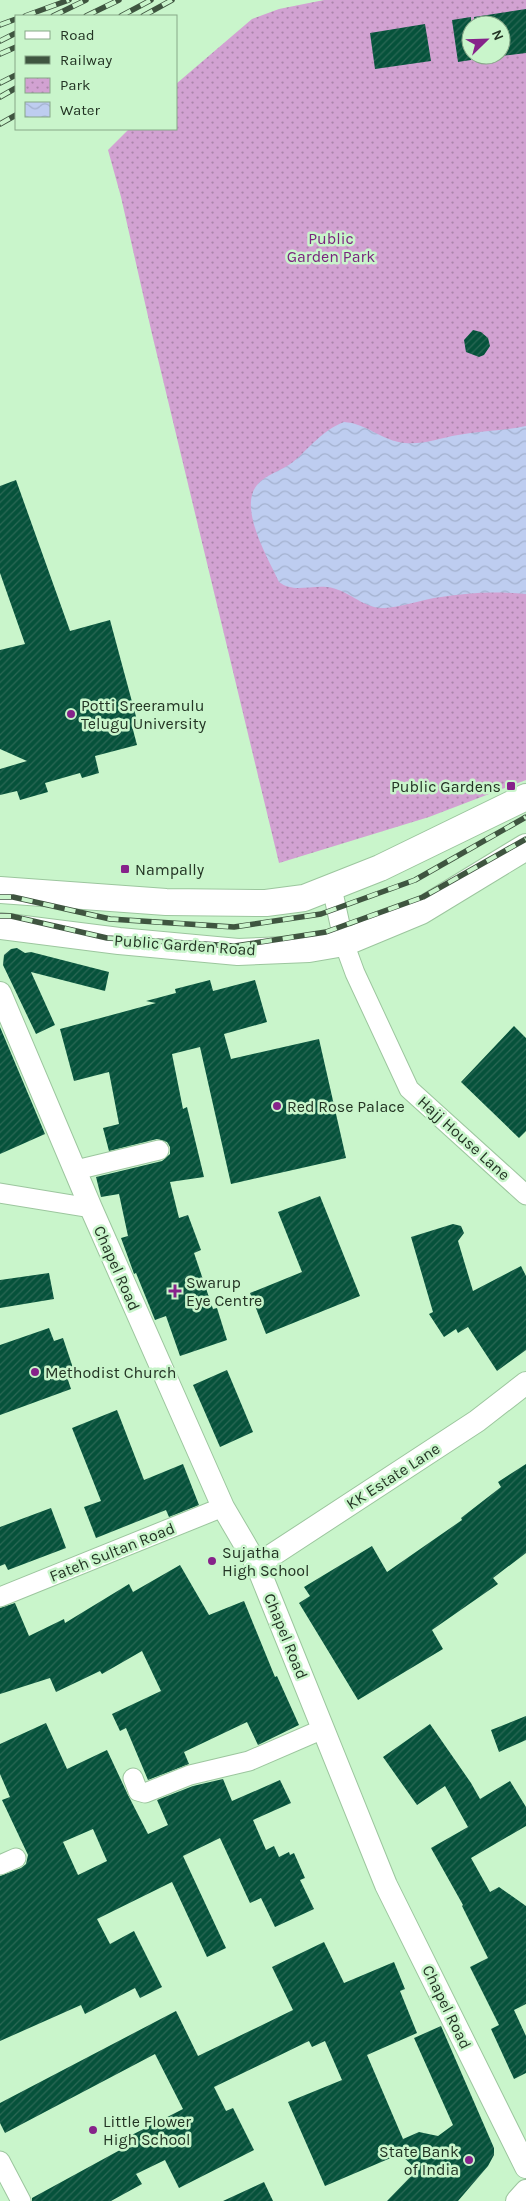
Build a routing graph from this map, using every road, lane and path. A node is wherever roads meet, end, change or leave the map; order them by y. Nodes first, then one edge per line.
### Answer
1 (526, 797) edge
2 (526, 848) edge
3 (332, 888) junction
4 (0, 890) edge
5 (0, 926) edge
6 (344, 943) junction
7 (0, 993) edge
8 (159, 1150) dead end
9 (76, 1170) junction
10 (0, 1194) edge
11 (526, 1195) edge
12 (91, 1208) junction
13 (526, 1383) edge
14 (223, 1507) junction
15 (258, 1565) junction
16 (0, 1597) edge
17 (323, 1729) junction
18 (133, 1778) dead end
19 (0, 2161) edge
20 (526, 2167) edge
21 (526, 2191) edge
22 (21, 2201) edge
23 (517, 2201) edge

1 - 3 highway
2 - 6 highway, Public Garden Road
3 - 4 highway
3 - 6 street, Hajj House Lane
5 - 6 highway, Public Garden Road
6 - 11 street, Hajj House Lane
7 - 9 main road, Chapel Road
8 - 9 street
9 - 12 main road, Chapel Road
10 - 12 street
12 - 14 main road, Chapel Road
13 - 15 main road, KK Estate Lane
14 - 15 main road, Chapel Road
14 - 16 street, Fateh Sultan Road
15 - 17 main road, Chapel Road
17 - 18 street
17 - 20 main road, Chapel Road
19 - 22 street
21 - 23 main road

